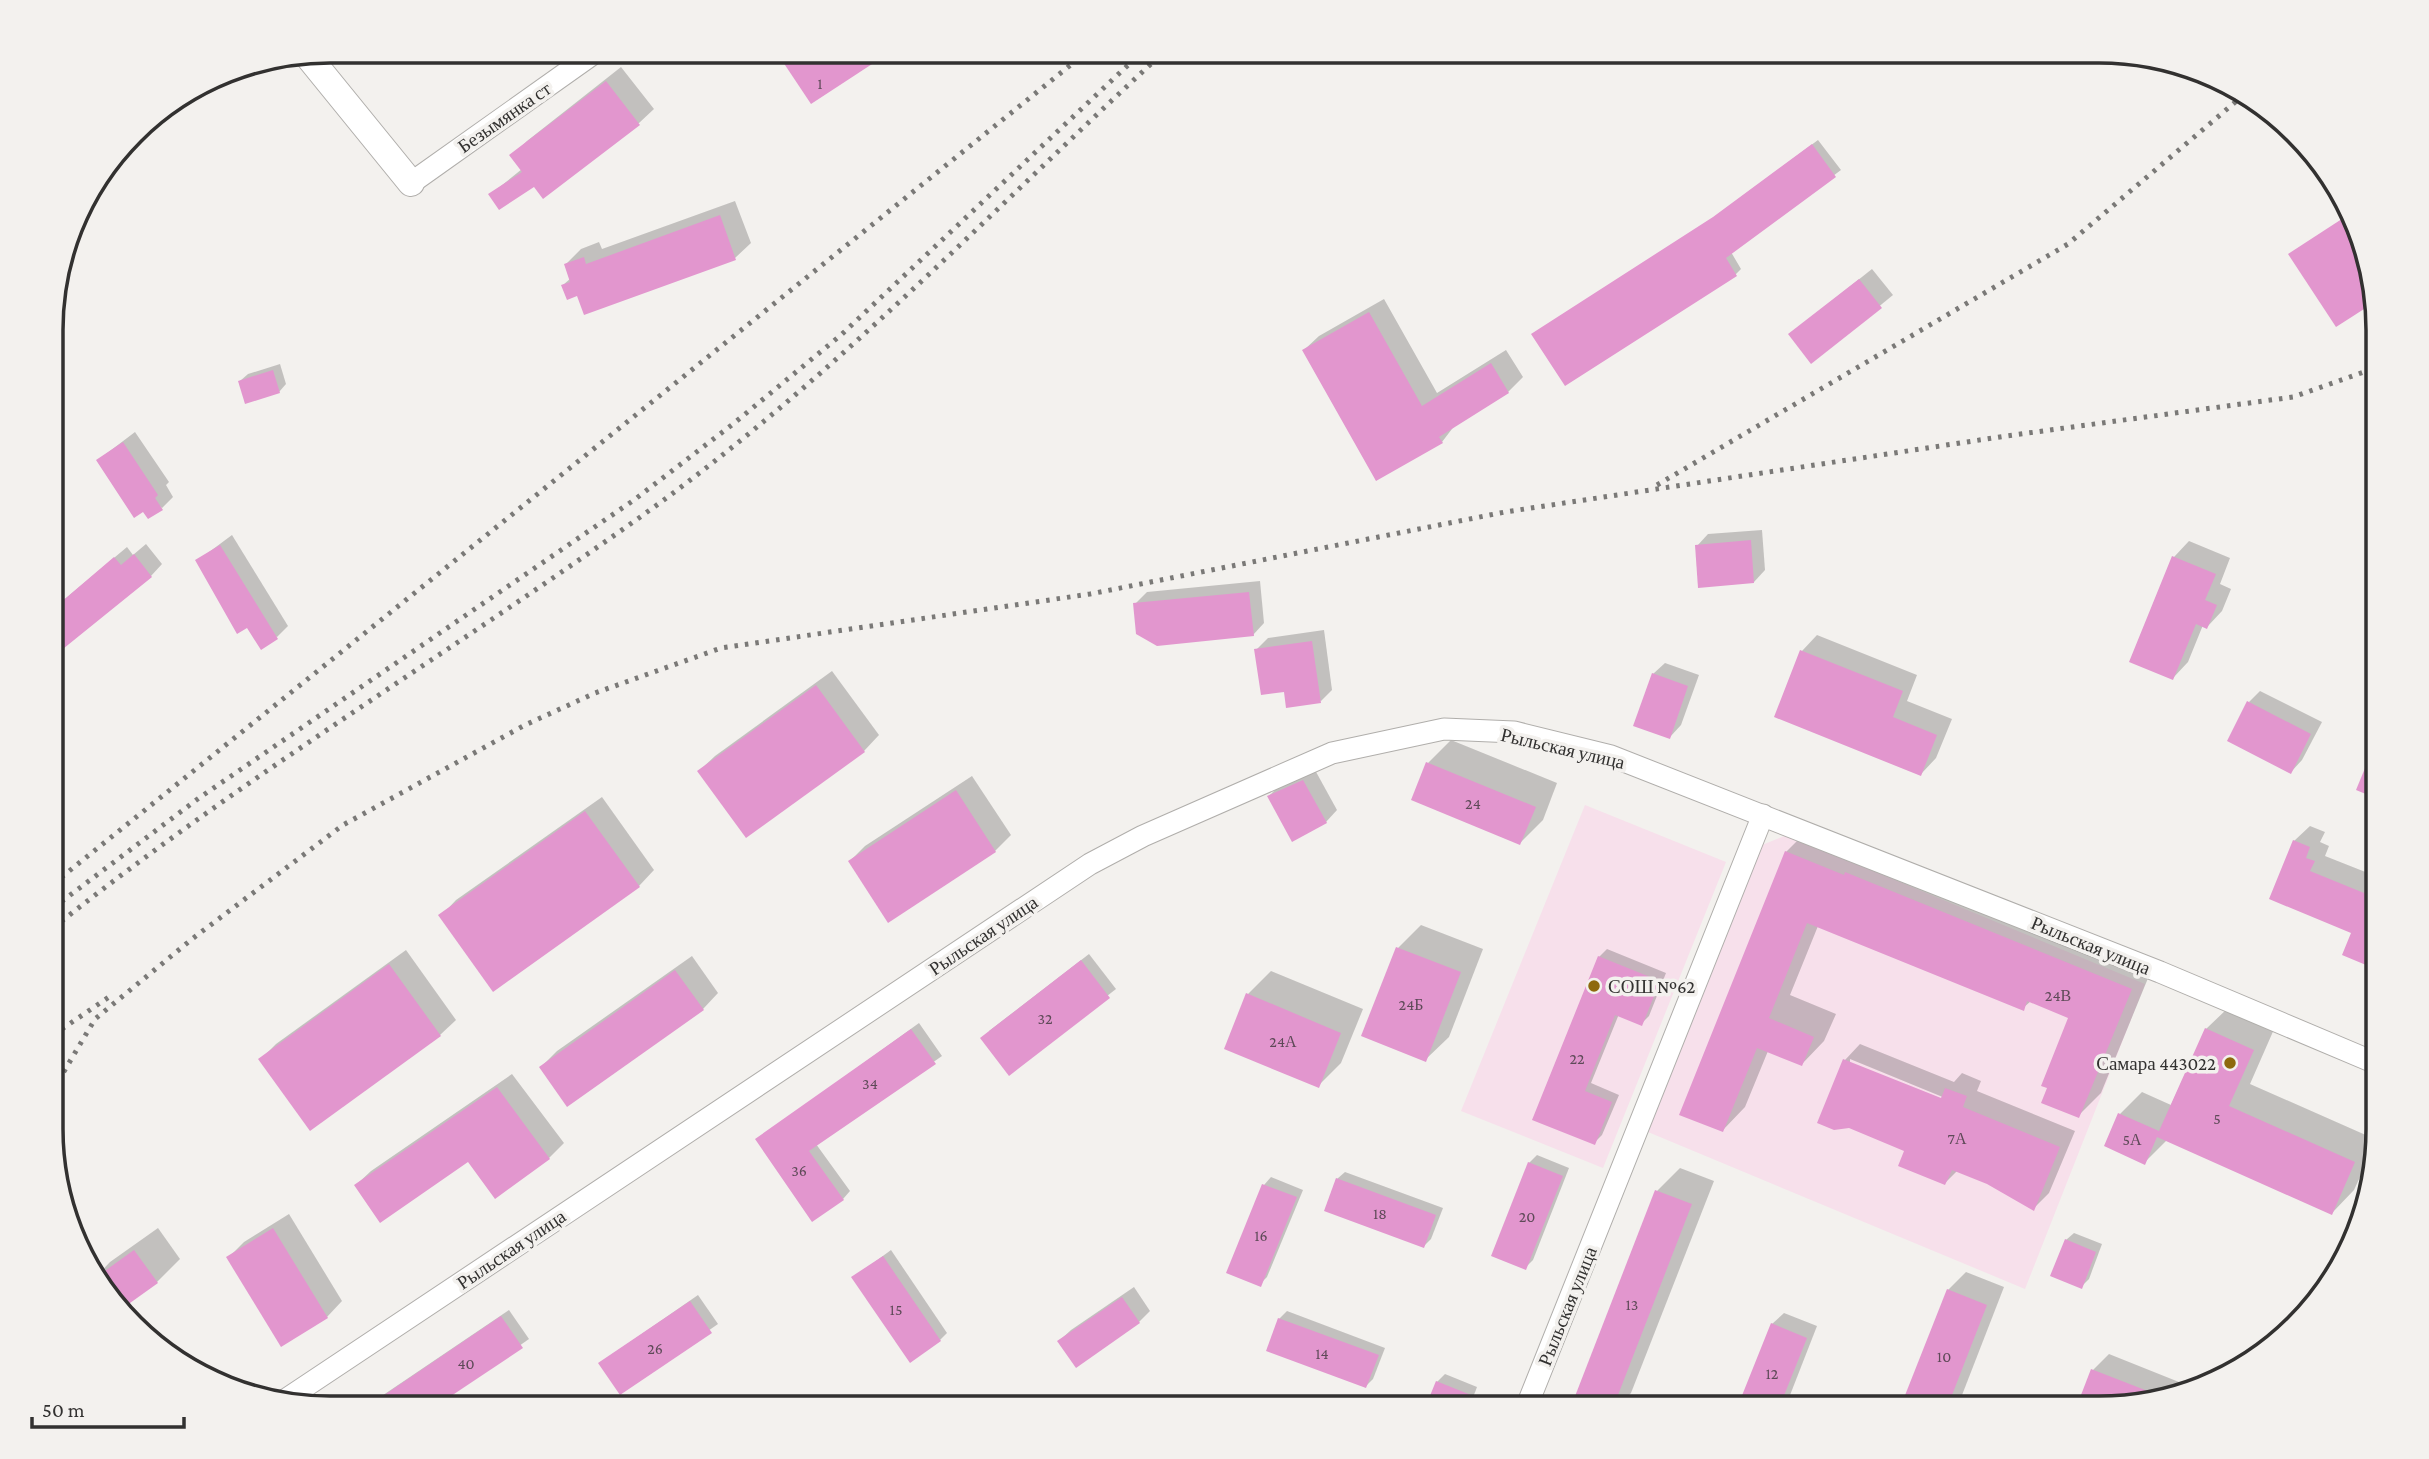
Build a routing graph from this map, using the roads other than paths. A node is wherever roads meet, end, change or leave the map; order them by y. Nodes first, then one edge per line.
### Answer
1 (580, 63) edge
2 (314, 64) edge
3 (411, 183) joint
4 (1763, 815) junction
5 (2366, 1058) edge
6 (294, 1394) edge
7 (1531, 1396) edge

1 - 3 street, Безымянка ст
2 - 3 street
4 - 5 street, Рыльская улица
4 - 6 street, Рыльская улица
4 - 7 street, Рыльская улица

